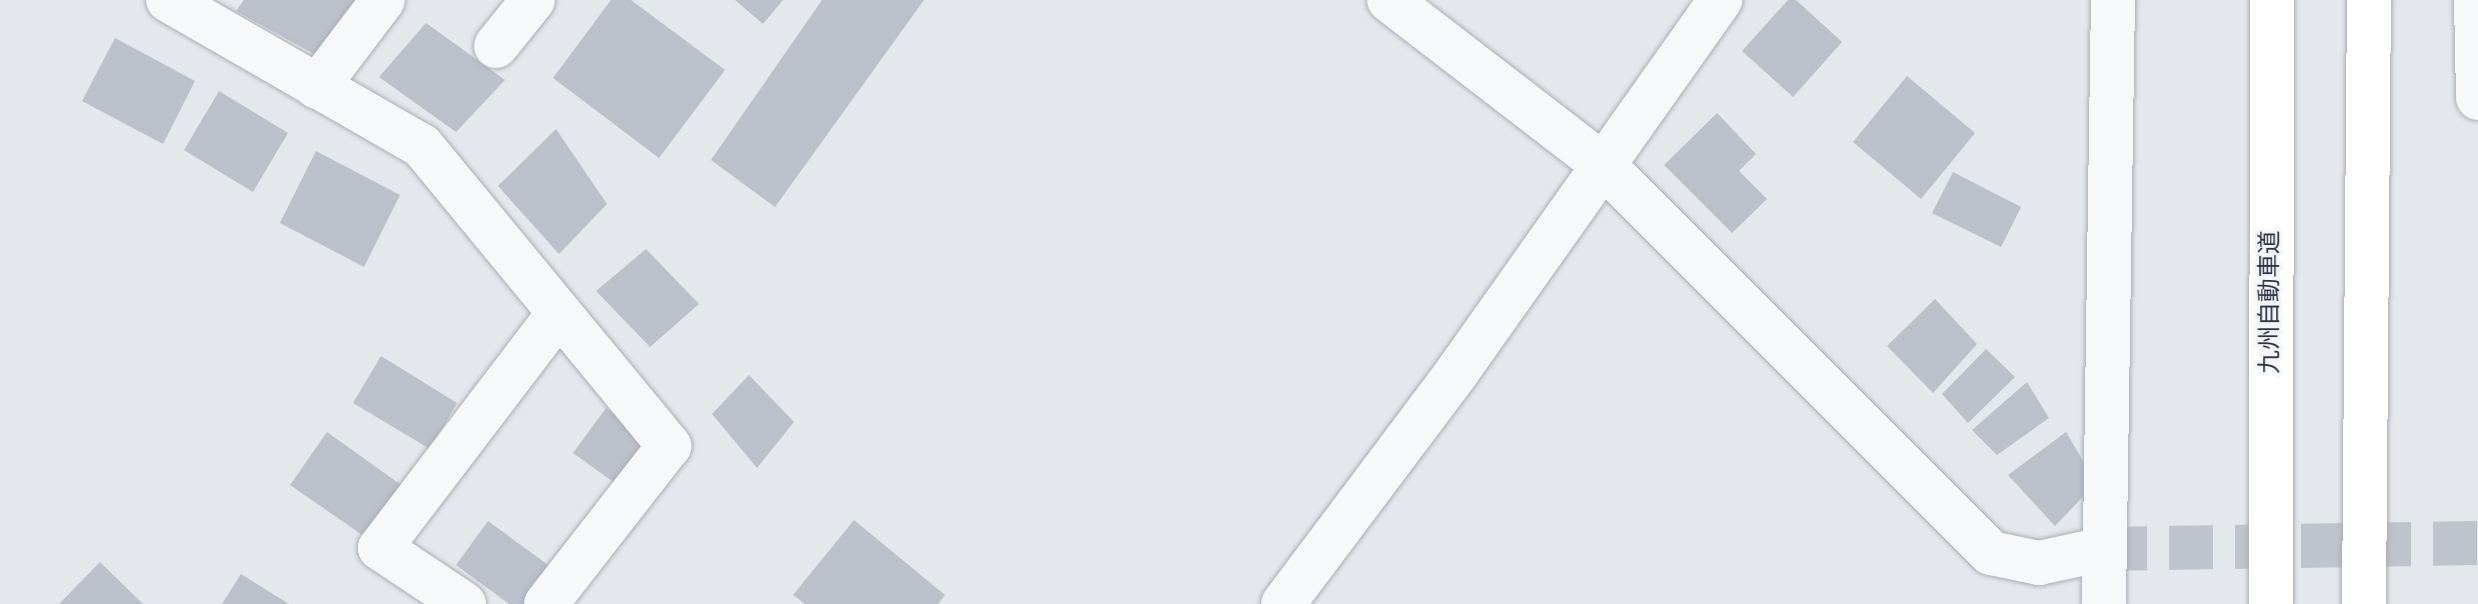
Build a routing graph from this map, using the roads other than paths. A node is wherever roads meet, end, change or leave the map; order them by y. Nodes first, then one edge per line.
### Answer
1 (168, 0) edge
2 (383, 0) edge
3 (533, 0) edge
4 (1389, 0) edge
5 (1720, 0) edge
6 (2113, 0) edge
7 (2272, 0) edge
8 (2369, 0) edge
9 (2476, 0) edge
10 (496, 46) dead end
11 (317, 87) junction
12 (2478, 98) edge
13 (1603, 165) junction
14 (559, 313) junction
15 (2103, 549) junction
16 (464, 604) edge
17 (546, 604) edge
18 (1283, 604) edge
19 (2104, 604) edge
20 (2271, 604) edge
21 (2364, 604) edge

1 - 11 street
2 - 11 street
3 - 10 street
4 - 13 street
5 - 13 street
6 - 15 street
7 - 20 highway, 九州自動車道
8 - 21 highway
9 - 12 street
11 - 14 street
13 - 15 street
13 - 18 street
14 - 16 street
14 - 17 street
15 - 19 street

